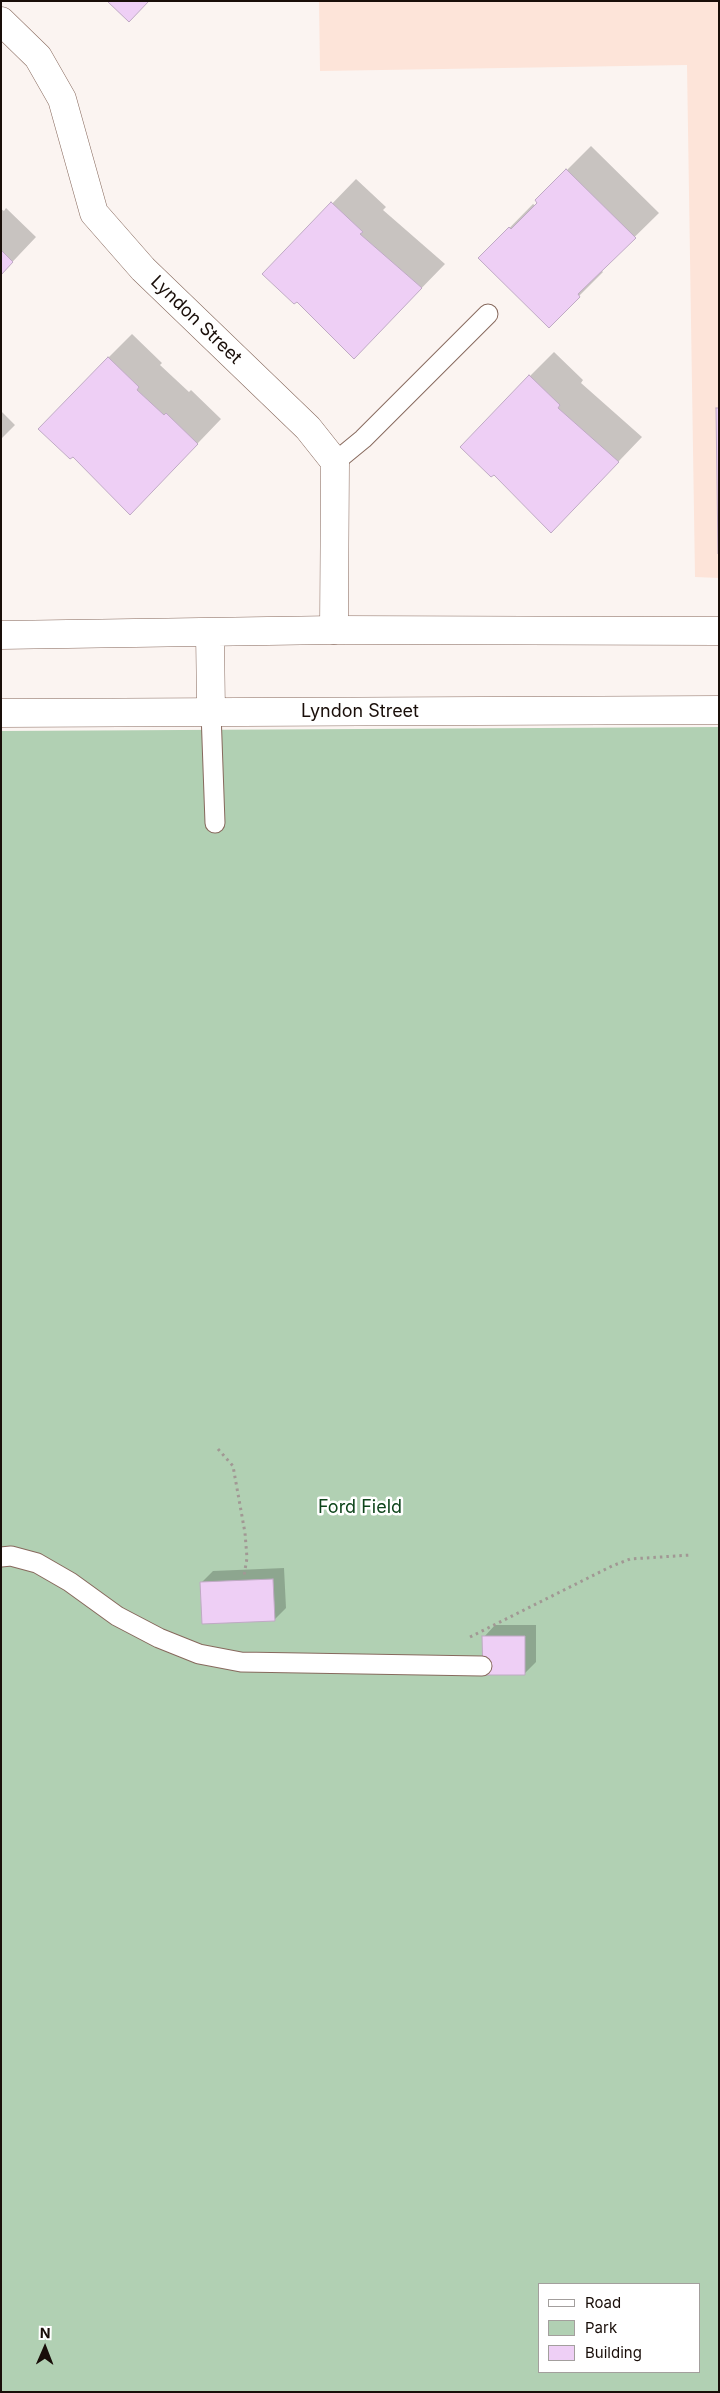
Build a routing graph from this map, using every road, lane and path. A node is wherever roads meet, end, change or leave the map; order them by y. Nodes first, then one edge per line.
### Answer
1 (1, 22) edge
2 (488, 314) dead end
3 (335, 462) junction
4 (334, 630) junction
5 (719, 631) edge
6 (210, 632) junction
7 (1, 635) edge
8 (719, 710) edge
9 (211, 712) junction
10 (1, 713) edge
11 (215, 823) dead end
12 (218, 1449) dead end
13 (691, 1555) dead end
14 (1, 1557) edge
15 (244, 1576) dead end
16 (466, 1639) dead end
17 (482, 1666) dead end

1 - 3 street, Lyndon Street
2 - 3 lane
3 - 4 street
4 - 5 street
4 - 6 street
6 - 7 street
6 - 9 street
8 - 9 street, Lyndon Street
9 - 10 street, Lyndon Street
9 - 11 lane
12 - 15 path
13 - 16 path
14 - 17 lane

